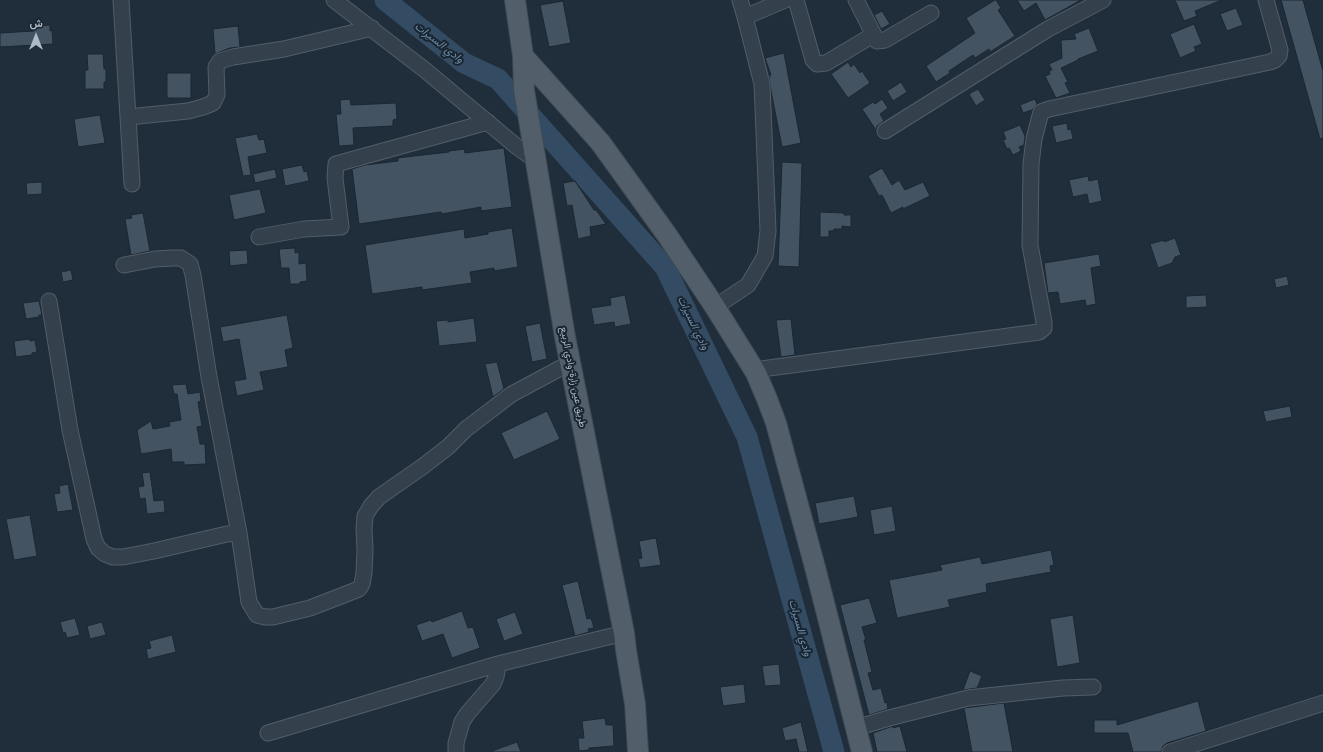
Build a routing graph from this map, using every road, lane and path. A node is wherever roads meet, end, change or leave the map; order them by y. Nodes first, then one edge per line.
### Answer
1 (121, 0) edge
2 (334, 0) edge
3 (515, 0) edge
4 (740, 0) edge
5 (786, 0) edge
6 (796, 0) edge
7 (856, 0) edge
8 (1103, 0) edge
9 (1266, 0) edge
10 (931, 13) dead end
11 (745, 17) junction
12 (372, 28) junction
13 (873, 35) junction
14 (523, 56) junction
15 (128, 117) junction
16 (488, 122) junction
17 (885, 131) dead end
18 (536, 160) junction
19 (132, 184) dead end
20 (259, 237) dead end
21 (124, 265) dead end
22 (49, 301) dead end
23 (715, 307) junction
24 (570, 363) junction
25 (754, 370) junction
26 (239, 533) junction
27 (624, 633) junction
28 (498, 664) junction
29 (1093, 687) dead end
30 (1323, 704) edge
31 (856, 728) junction
32 (268, 733) dead end
33 (456, 752) edge
34 (638, 752) edge
35 (862, 752) edge
36 (1170, 752) edge

1 - 15 street
2 - 12 street
3 - 14 main road, طريق عين زارة-وادي الربيع
4 - 11 street
5 - 11 street
6 - 13 street
7 - 13 street
8 - 17 street
9 - 25 street
10 - 13 street
11 - 23 street
12 - 15 street
12 - 16 street
14 - 18 main road, طريق عين زارة-وادي الربيع
14 - 23 main road
15 - 19 street
16 - 18 street
16 - 20 street
18 - 24 main road, طريق عين زارة-وادي الربيع
21 - 26 street
22 - 26 street
23 - 25 main road
24 - 26 street
24 - 27 main road, طريق عين زارة-وادي الربيع
25 - 31 main road
27 - 28 street
27 - 34 main road, طريق عين زارة-وادي الربيع
28 - 32 street
28 - 33 street
29 - 31 street
30 - 36 street
31 - 35 main road

